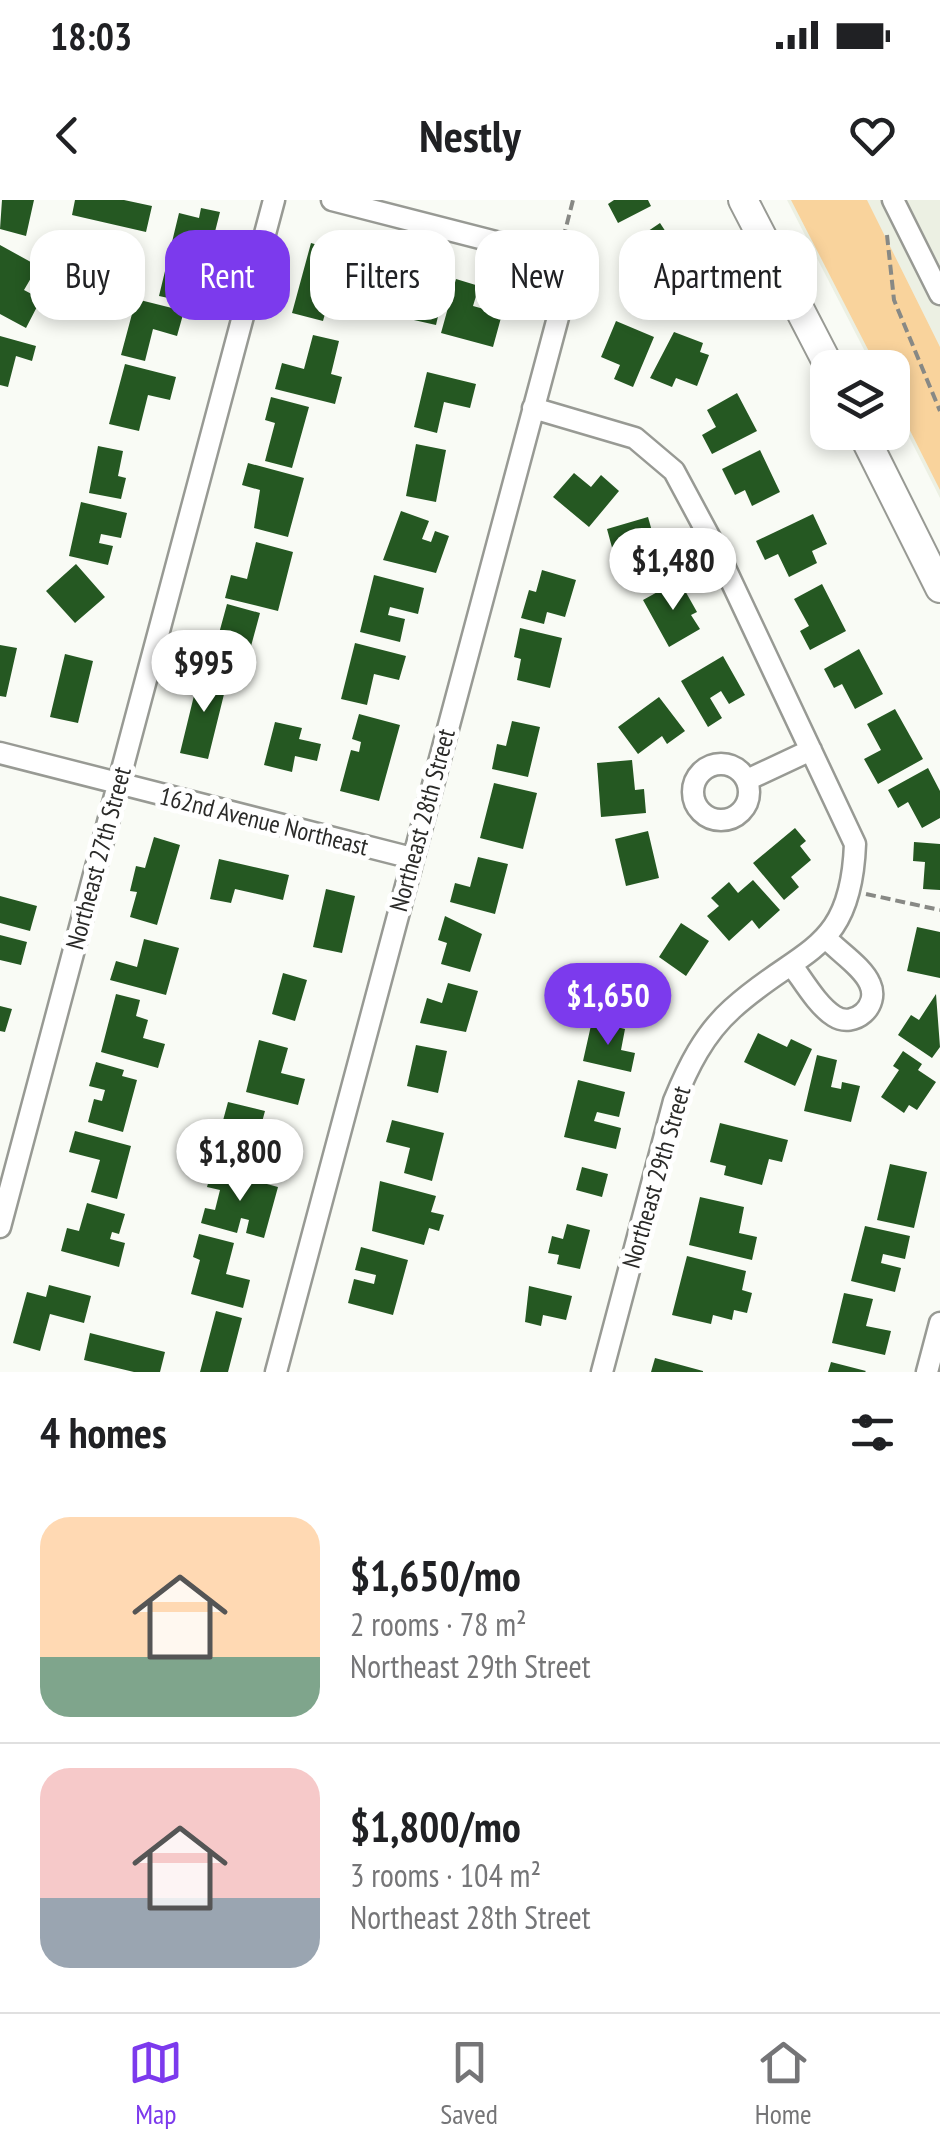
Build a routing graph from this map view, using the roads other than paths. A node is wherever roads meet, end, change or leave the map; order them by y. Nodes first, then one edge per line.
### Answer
1 (274, 200) edge
2 (332, 200) edge
3 (743, 200) edge
4 (892, 200) edge
5 (940, 294) edge
6 (821, 350) edge
7 (533, 408) junction
8 (871, 450) edge
9 (940, 588) edge
10 (811, 750) junction
11 (0, 753) edge
12 (747, 780) dead end
13 (117, 784) junction
14 (412, 858) junction
15 (826, 938) junction
16 (793, 967) junction
17 (0, 1226) edge
18 (940, 1323) edge
19 (276, 1372) edge
20 (602, 1372) edge
21 (928, 1372) edge

1 - 13 street, Northeast 27th Street
2 - 7 street, Northeast 28th Street
3 - 6 main road
4 - 5 street
7 - 10 street
7 - 14 street, Northeast 28th Street
8 - 9 main road
10 - 12 street
10 - 15 street, Northeast 29th Street
11 - 13 street, 162nd Avenue Northeast
13 - 14 street, 162nd Avenue Northeast
13 - 17 street, Northeast 27th Street
14 - 19 street, Northeast 28th Street
15 - 16 street, Northeast 29th Street
15 - 16 street
16 - 20 street, Northeast 29th Street
18 - 21 street

